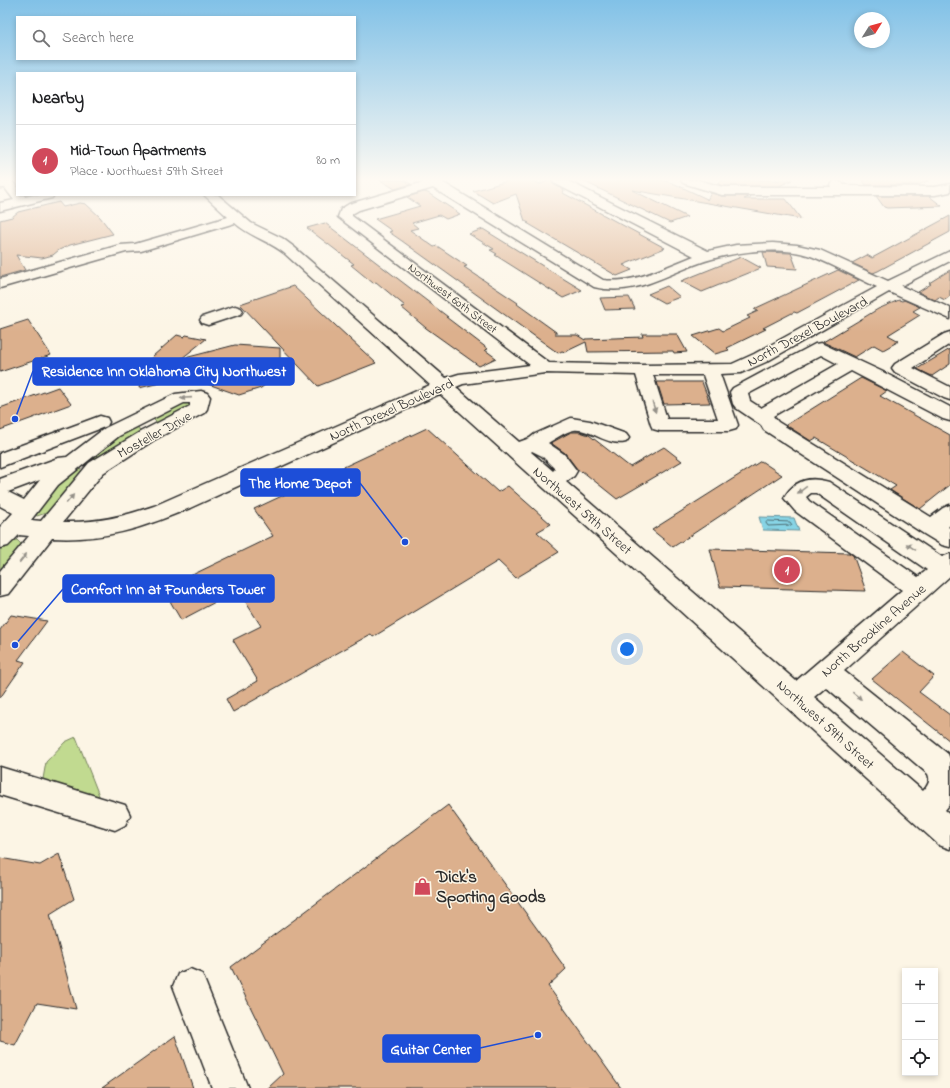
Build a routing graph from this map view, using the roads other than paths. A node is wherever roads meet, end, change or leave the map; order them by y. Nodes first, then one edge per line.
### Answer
1 (195, 231) edge
2 (256, 231) edge
3 (363, 231) edge
4 (513, 231) edge
5 (657, 231) edge
6 (136, 248) junction
7 (950, 255) edge
8 (706, 256) junction
9 (0, 284) edge
10 (890, 286) junction
11 (0, 292) edge
12 (235, 311) dead end
13 (950, 314) edge
14 (208, 320) dead end
15 (950, 337) edge
16 (850, 364) junction
17 (545, 368) junction
18 (643, 370) junction
19 (710, 370) junction
20 (443, 386) junction
21 (950, 394) edge
22 (950, 415) edge
23 (144, 416) junction
24 (760, 416) junction
25 (100, 422) dead end
26 (158, 429) junction
27 (619, 438) dead end
28 (535, 445) junction
29 (515, 451) junction
30 (78, 458) junction
31 (0, 460) edge
32 (96, 468) junction
33 (551, 482) junction
34 (0, 487) edge
35 (0, 497) edge
36 (950, 513) edge
37 (14, 526) edge
38 (932, 528) junction
39 (46, 530) junction
40 (950, 539) edge
41 (948, 565) edge
42 (0, 587) edge
43 (919, 590) junction
44 (826, 671) junction
45 (796, 697) junction
46 (0, 781) edge
47 (924, 810) junction
48 (115, 815) dead end
49 (950, 834) edge
50 (190, 986) dead end
51 (230, 1088) edge

1 - 6 street
2 - 20 street, Northwest 59th Street
3 - 17 street, Northwest 60th Street
4 - 8 street
5 - 8 street
6 - 9 street
6 - 11 street
7 - 10 street, North Drexel Boulevard
8 - 10 street
10 - 13 street
10 - 19 street, North Drexel Boulevard
12 - 14 street
15 - 21 street
16 - 22 street
16 - 24 street
16 - 24 street
17 - 18 street, North Drexel Boulevard
17 - 20 street, North Drexel Boulevard
18 - 19 street, North Drexel Boulevard
18 -> 19 street
20 - 29 street, Northwest 59th Street
20 - 39 street, North Drexel Boulevard
23 - 26 street
26 -> 23 street, Mosteller Drive
23 - 30 street, Mosteller Drive
24 - 38 street
25 - 31 street
26 - 32 street, Mosteller Drive
27 - 28 street
28 - 29 street
28 - 33 street
29 - 33 street, Northwest 59th Street
30 - 32 street
30 - 34 street
30 - 37 street, Mosteller Drive
39 -> 32 street, Mosteller Drive
33 - 45 street, Northwest 59th Street
35 - 37 street
36 - 38 street
37 - 39 street, North Drexel Boulevard
38 - 40 street
42 -> 39 street, Mosteller Drive
41 - 43 street, North Brookline Avenue
41 -> 43 street
43 - 44 street, North Brookline Avenue
44 - 45 street, North Brookline Avenue
44 -> 47 street
45 - 47 street, Northwest 59th Street
46 - 48 street
47 - 49 street, Northwest 59th Street
50 - 51 street

